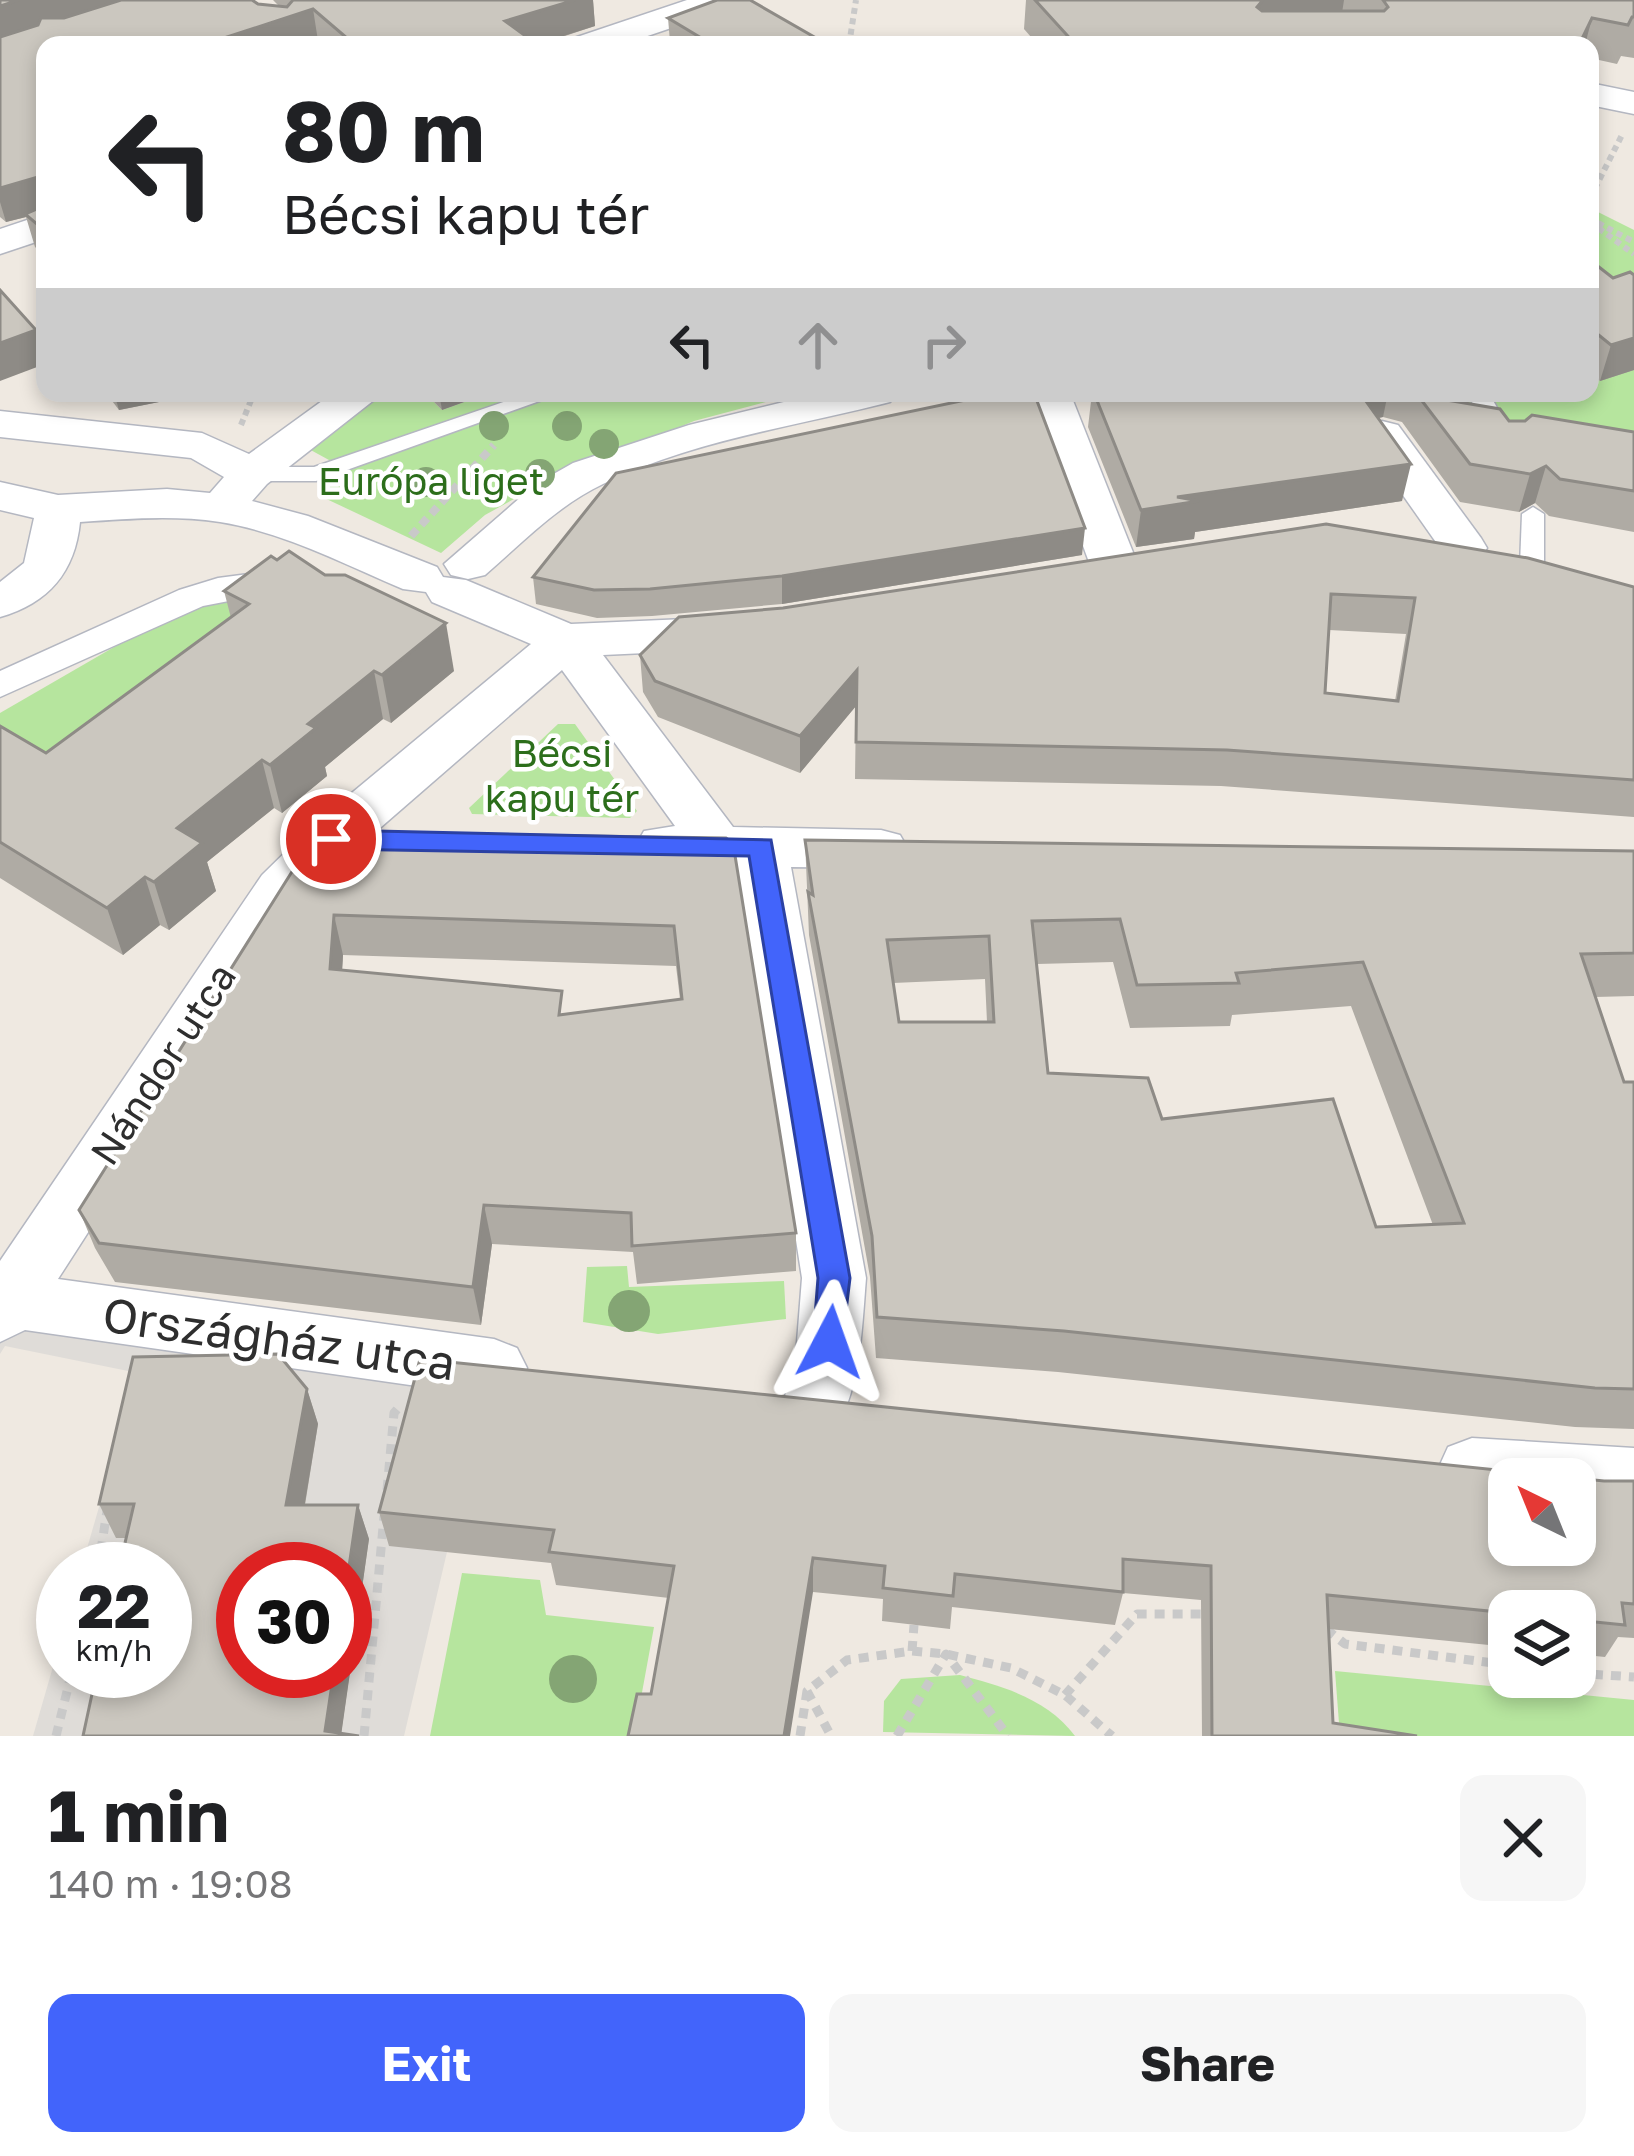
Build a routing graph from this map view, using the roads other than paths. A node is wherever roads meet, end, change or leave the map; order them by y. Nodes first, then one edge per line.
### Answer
1 (721, 0) edge
2 (613, 36) edge
3 (1599, 99) edge
4 (1630, 116) edge
5 (36, 229) edge
6 (0, 242) edge
7 (350, 402) edge
8 (524, 402) edge
9 (837, 402) edge
10 (1051, 402) edge
11 (1483, 402) edge
12 (0, 424) edge
13 (1382, 434) edge
14 (1507, 449) edge
15 (236, 491) junction
16 (0, 496) edge
17 (58, 509) junction
18 (1533, 514) dead end
19 (0, 515) edge
20 (1399, 538) edge
21 (1464, 548) junction
22 (1550, 569) joint
23 (1115, 570) edge
24 (431, 574) junction
25 (316, 588) edge
26 (0, 601) edge
27 (778, 627) edge
28 (566, 640) junction
29 (0, 686) edge
30 (331, 839) junction
31 (399, 841) edge
32 (604, 844) edge
33 (740, 846) junction
34 (922, 850) edge
35 (3, 1304) edge
36 (551, 1373) edge
37 (750, 1394) edge
38 (817, 1401) junction
39 (884, 1408) edge
40 (1421, 1464) edge
41 (1634, 1479) edge

1 - 2 street
3 - 4 street
5 - 6 street
7 - 15 street
8 - 15 lane
9 - 24 street
10 - 23 street
11 - 14 lane
12 - 15 street
13 - 21 street
15 - 17 street
15 - 24 street
16 - 17 street
17 - 19 street
17 - 26 street
18 - 22 lane
20 - 21 street
21 - 22 street
24 - 28 street
25 - 29 street
27 - 28 street
28 - 30 street
28 - 33 street
30 - 31 street
30 - 35 street, Nándor utca
32 - 33 street
33 - 34 street
33 - 38 street
35 - 36 street, Országház utca
37 - 38 street
38 - 39 street
40 - 41 street

